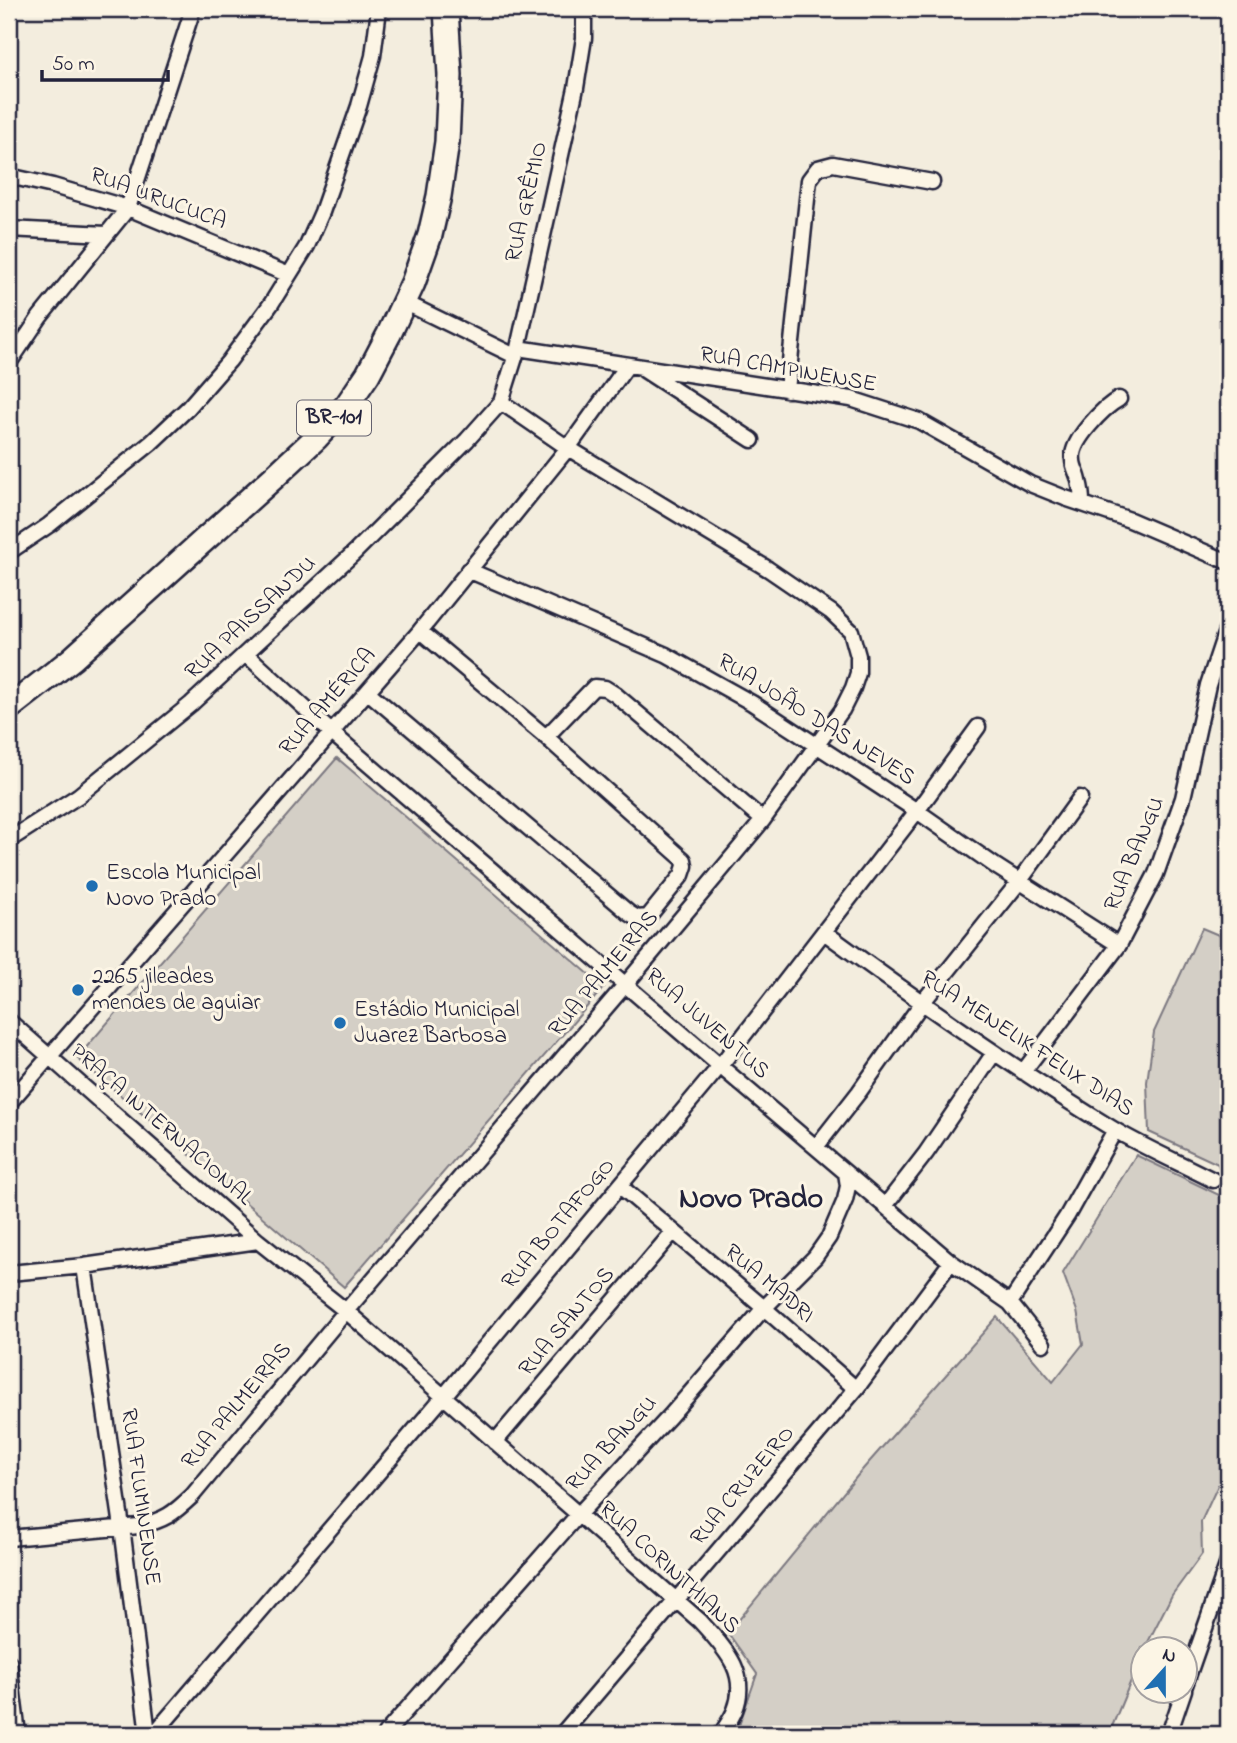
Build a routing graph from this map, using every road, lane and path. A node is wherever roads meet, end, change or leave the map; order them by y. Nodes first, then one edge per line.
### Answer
1 (193, 9) edge
2 (379, 9) edge
3 (446, 9) edge
4 (584, 9) edge
5 (9, 176) edge
6 (932, 182) dead end
7 (128, 208) junction
8 (9, 229) edge
9 (106, 233) junction
10 (289, 275) junction
11 (404, 302) junction
12 (516, 352) junction
13 (9, 363) edge
14 (634, 367) junction
15 (786, 390) junction
16 (1119, 399) dead end
17 (501, 402) junction
18 (752, 440) dead end
19 (568, 449) junction
20 (1082, 503) junction
21 (9, 552) edge
22 (1228, 562) edge
23 (468, 570) junction
24 (1228, 625) edge
25 (420, 631) junction
26 (246, 654) junction
27 (368, 692) junction
28 (9, 708) edge
29 (978, 727) dead end
30 (332, 733) junction
31 (546, 737) junction
32 (817, 745) junction
33 (1080, 798) dead end
34 (917, 811) junction
35 (764, 820) junction
36 (9, 840) edge
37 (1019, 882) junction
38 (824, 932) junction
39 (1119, 945) junction
40 (626, 984) junction
41 (922, 1003) junction
42 (9, 1021) edge
43 (994, 1053) junction
44 (49, 1057) junction
45 (720, 1066) junction
46 (1023, 1072) junction
47 (9, 1103) edge
48 (1115, 1130) junction
49 (816, 1147) junction
50 (846, 1173) junction
51 (1213, 1180) dead end
52 (621, 1187) junction
53 (885, 1206) junction
54 (673, 1232) junction
55 (258, 1241) junction
56 (951, 1262) junction
57 (83, 1266) junction
58 (9, 1273) edge
59 (1010, 1303) junction
60 (764, 1308) junction
61 (346, 1311) junction
62 (1043, 1344) dead end
63 (856, 1389) junction
64 (444, 1396) junction
65 (495, 1442) junction
66 (578, 1515) junction
67 (122, 1527) junction
68 (9, 1538) edge
69 (1228, 1562) edge
70 (676, 1600) junction
71 (1198, 1649) edge
72 (9, 1662) edge
73 (1179, 1704) edge
74 (18, 1734) edge
75 (148, 1734) edge
76 (154, 1734) edge
77 (385, 1734) edge
78 (562, 1734) edge
79 (721, 1734) edge
80 (1169, 1734) edge

1 - 7 street
2 - 10 street
3 - 11 highway, BR-101
4 - 12 street, RUA GRÊMIO
5 - 7 street, RUA URUCUCA
6 - 15 street
7 - 9 street
7 - 10 street, RUA URUCUCA
8 - 9 street
9 - 13 street
10 - 21 street
11 - 12 street, RUA CAMPINENSE
11 - 28 highway, BR-101
12 - 14 street, RUA CAMPINENSE
12 - 17 street, RUA GRÊMIO
14 - 15 street, RUA CAMPINENSE
14 - 18 street
14 - 19 street, RUA AMÉRICA
15 - 20 street, RUA CAMPINENSE
16 - 20 street
17 - 19 street, RUA PALMEIRAS
17 - 26 street, RUA PAISSANDU
19 - 23 street, RUA AMÉRICA
19 - 32 street, RUA PALMEIRAS
20 - 22 street, RUA CAMPINENSE
23 - 25 street, RUA AMÉRICA
23 - 32 street, RUA JOÃO DAS NEVES
24 - 39 street, RUA BANGU
25 - 27 street, RUA AMÉRICA
25 - 31 street
26 - 30 street, RUA JUVENTUS
26 - 36 street, RUA PAISSANDU
27 - 30 street, RUA AMÉRICA
27 - 31 street
29 - 34 street, RUA BOTAFOGO
30 - 40 street, RUA JUVENTUS
30 - 44 street, RUA AMÉRICA
31 - 35 street
32 - 34 street, RUA JOÃO DAS NEVES
32 - 35 street, RUA PALMEIRAS
33 - 37 street
34 - 37 street, RUA JOÃO DAS NEVES
34 - 38 street, RUA BOTAFOGO
35 - 40 street, RUA PALMEIRAS
37 - 39 street, RUA JOÃO DAS NEVES
37 - 41 street
38 - 41 street, RUA MENELIK FELIX DIAS
38 - 45 street, RUA BOTAFOGO
39 - 46 street, RUA BANGU
40 - 45 street, RUA JUVENTUS
40 - 61 street, RUA PALMEIRAS
41 - 43 street, RUA MENELIK FELIX DIAS
41 - 49 street
42 - 44 street
43 - 46 street, RUA MENELIK FELIX DIAS
43 - 53 street
44 - 47 street, PRAÇA INTERNACIONAL
44 - 55 street, PRAÇA INTERNACIONAL
45 - 49 street, RUA JUVENTUS
45 - 52 street, RUA BOTAFOGO
46 - 48 street, RUA MENELIK FELIX DIAS
48 - 51 street, RUA MENELIK FELIX DIAS
48 - 59 street
49 - 50 street, RUA JUVENTUS
50 - 53 street, RUA JUVENTUS
50 - 60 street, RUA BANGU
52 - 54 street, RUA MADRI
52 - 64 street, RUA BOTAFOGO
53 - 56 street, RUA JUVENTUS
54 - 60 street, RUA MADRI
54 - 65 street, RUA SANTOS
55 - 57 street, PRAÇA INTERNACIONAL
55 - 61 street, PRAÇA INTERNACIONAL
56 - 59 street, RUA JUVENTUS
56 - 63 street, RUA CRUZEIRO
57 - 58 street, PRAÇA INTERNACIONAL
57 - 67 street, RUA FLUMINENSE
59 - 62 street, RUA JUVENTUS
60 - 63 street, RUA MADRI
60 - 66 street, RUA BANGU
61 - 64 street, RUA CORINTHIANS
61 - 67 street, RUA PALMEIRAS
63 - 70 street, RUA CRUZEIRO
64 - 65 street, RUA CORINTHIANS
64 - 76 street, RUA BOTAFOGO
65 - 66 street, RUA CORINTHIANS
66 - 70 street, RUA CORINTHIANS
66 - 77 street, RUA BANGU
67 - 68 street, RUA PALMEIRAS
67 - 75 street, RUA FLUMINENSE
69 - 71 street
70 - 78 street, RUA CRUZEIRO
70 - 79 street, RUA CORINTHIANS
72 - 74 street
73 - 80 street

